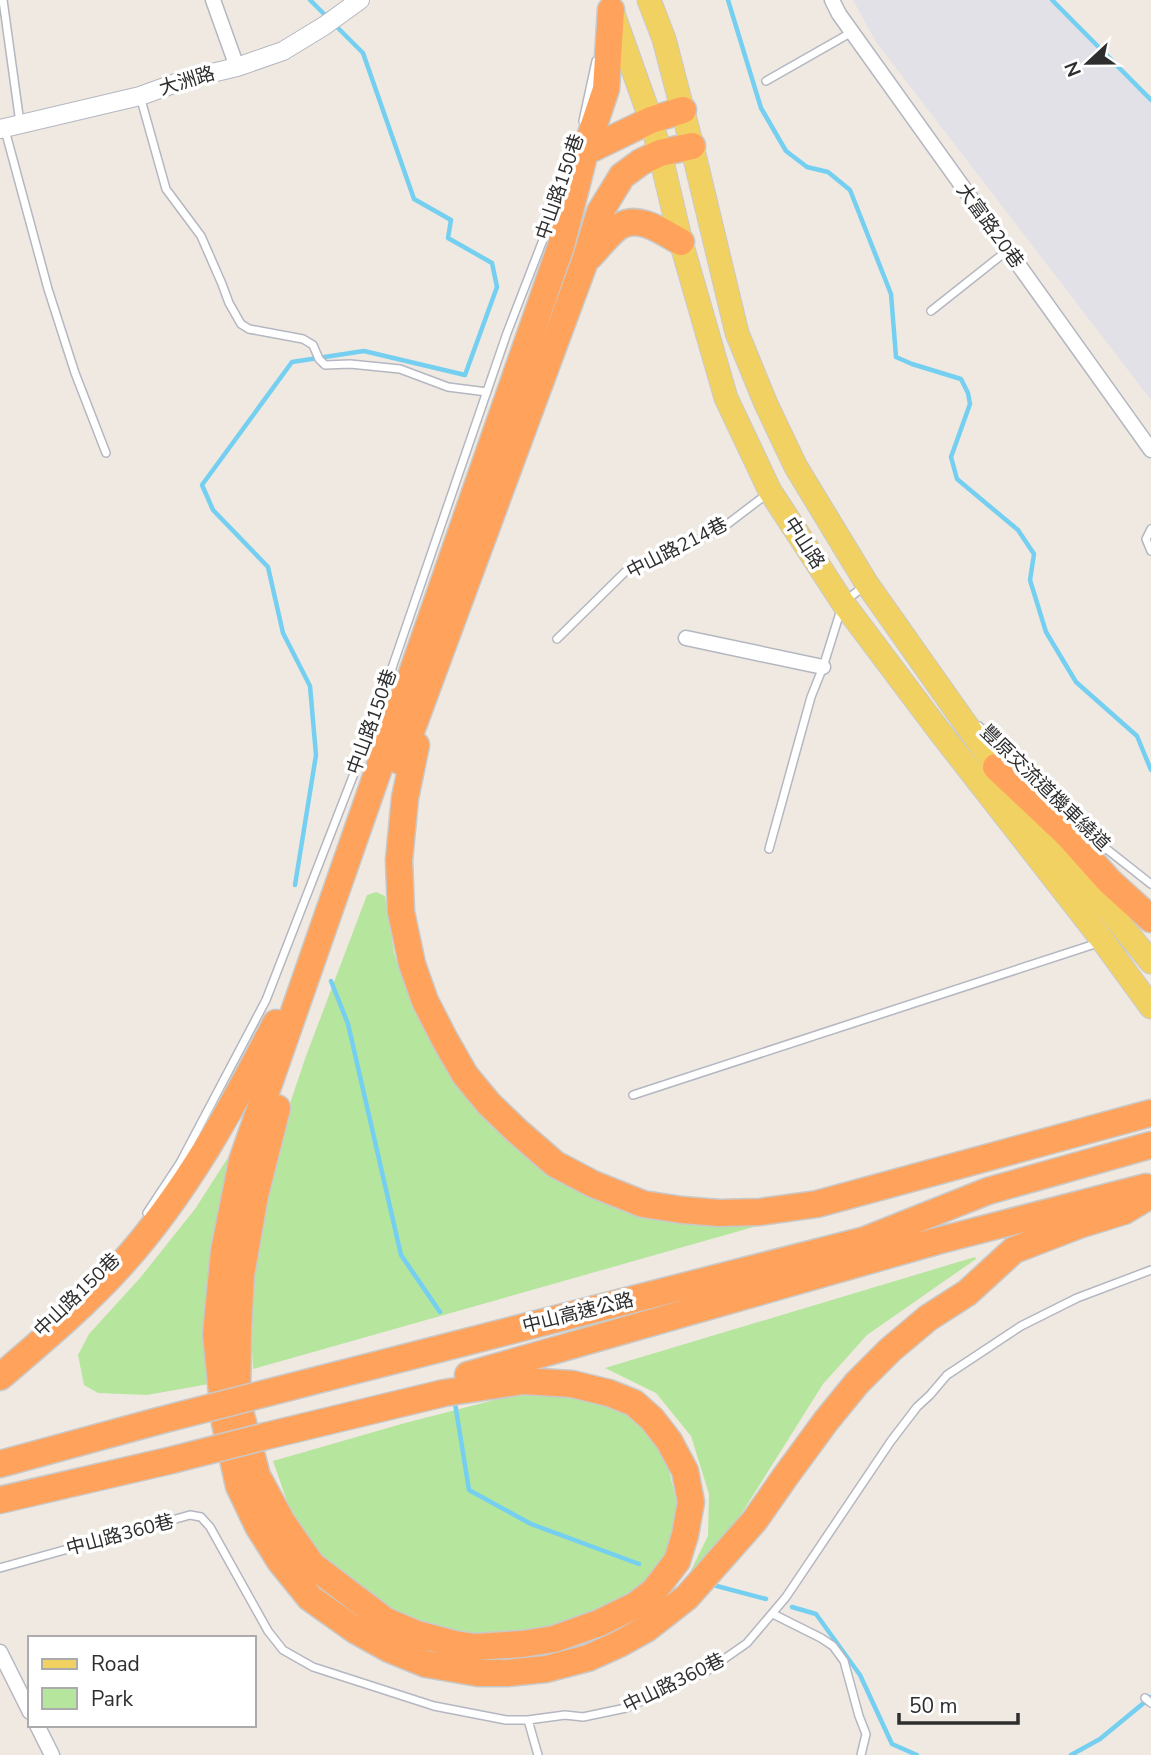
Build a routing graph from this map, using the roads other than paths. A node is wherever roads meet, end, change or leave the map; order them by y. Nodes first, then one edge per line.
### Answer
1 (3, 0) edge
2 (213, 0) edge
3 (360, 0) edge
4 (649, 0) edge
5 (832, 0) edge
6 (609, 5) edge
7 (852, 32) junction
8 (600, 46) dead end
9 (597, 58) dead end
10 (237, 67) junction
11 (766, 81) dead end
12 (140, 96) junction
13 (683, 110) junction
14 (651, 120) junction
15 (8, 126) edge
16 (692, 146) junction
17 (578, 152) junction
18 (660, 153) junction
19 (681, 242) junction
20 (1007, 250) junction
21 (547, 257) junction
22 (584, 265) junction
23 (930, 311) dead end
24 (487, 393) junction
25 (1151, 450) edge
26 (106, 453) dead end
27 (770, 491) junction
28 (1151, 528) edge
29 (1151, 551) edge
30 (867, 584) junction
31 (842, 603) junction
32 (686, 638) dead end
33 (557, 639) dead end
34 (823, 667) junction
35 (432, 673) junction
36 (941, 688) junction
37 (996, 766) junction
38 (769, 849) dead end
39 (1151, 884) edge
40 (1151, 919) edge
41 (1103, 941) junction
42 (1151, 962) edge
43 (310, 964) junction
44 (1151, 1007) edge
45 (633, 1095) dead end
46 (1151, 1113) edge
47 (1151, 1145) edge
48 (1151, 1185) edge
49 (1151, 1195) edge
50 (142, 1221) dead end
51 (128, 1244) dead end
52 (110, 1264) dead end
53 (1151, 1270) edge
54 (44, 1328) dead end
55 (34, 1337) dead end
56 (0, 1377) edge
57 (266, 1436) junction
58 (0, 1464) edge
59 (0, 1500) edge
60 (0, 1568) edge
61 (773, 1614) junction
62 (0, 1652) edge
63 (28, 1708) edge
64 (528, 1720) junction
65 (38, 1727) edge
66 (52, 1755) edge
67 (538, 1755) edge
68 (861, 1755) edge

1 - 15 lane
2 - 10 street
3 - 10 street, 大洲路
4 - 13 main road, 中山路
5 - 7 street, 大富路20巷
6 - 8 lane
6 - 14 main road, 中山路
6 - 17 highway
7 - 11 lane
7 - 20 street, 大富路20巷
9 - 17 lane, 中山路150巷
10 - 12 street, 大洲路
12 - 15 street, 大洲路
12 - 24 lane
13 - 14 highway
13 - 16 main road, 中山路
14 - 17 highway
14 - 18 main road, 中山路
15 - 26 lane
16 - 18 highway
16 - 30 main road, 中山路
17 - 21 highway
18 - 19 main road, 中山路
18 - 22 highway
19 - 22 highway
19 - 27 main road, 中山路
20 - 23 lane
20 - 25 street, 大富路20巷
21 - 22 lane
21 - 24 lane, 中山路150巷
21 - 43 highway
22 - 35 highway
24 - 50 lane, 中山路150巷
27 - 31 main road, 中山路
27 - 33 lane, 中山路214巷
28 - 29 lane
30 - 31 lane
30 - 36 main road, 中山路
31 - 34 lane
31 - 41 main road, 中山路
32 - 34 street
34 - 38 lane
35 - 46 highway
35 - 57 highway
36 - 37 main road, 中山路
36 - 39 lane, 豐原交流道機車繞道
37 - 40 highway
37 - 42 main road, 中山路
41 - 44 main road, 中山路
41 - 45 lane
43 - 49 highway
43 - 56 highway
47 - 58 highway, 中山高速公路, bridge
48 - 57 highway, 中山高速公路
51 - 52 lane, 中山路150巷
53 - 61 lane, 中山路360巷
54 - 55 lane, 中山路150巷
57 - 59 highway, 中山高速公路, bridge
60 - 64 lane, 中山路360巷
61 - 64 lane, 中山路360巷
61 - 68 lane
62 - 63 street
64 - 67 lane
65 - 66 street

